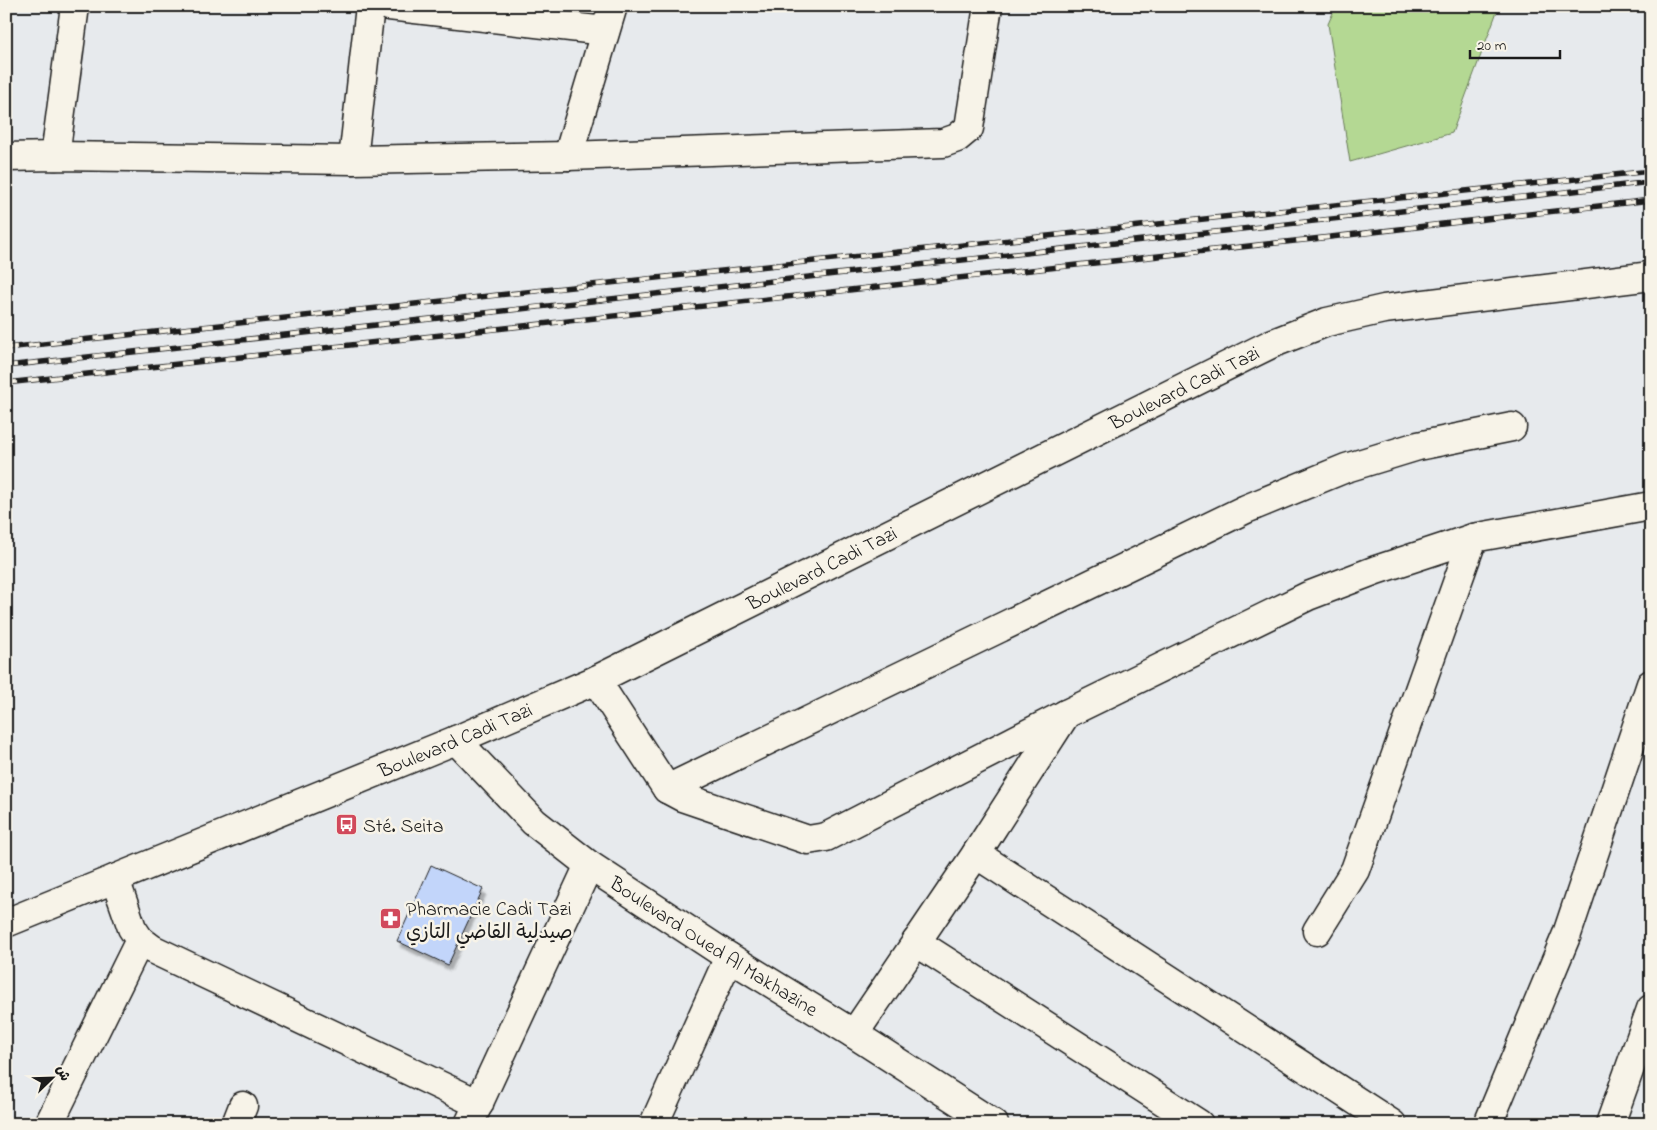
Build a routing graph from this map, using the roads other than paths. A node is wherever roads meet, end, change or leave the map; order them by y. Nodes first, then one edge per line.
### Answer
1 (75, 6) edge
2 (370, 6) edge
3 (389, 6) edge
4 (988, 6) edge
5 (609, 19) edge
6 (55, 156) junction
7 (568, 156) junction
8 (6, 157) edge
9 (352, 160) junction
10 (1651, 276) edge
11 (1512, 427) dead end
12 (1651, 506) edge
13 (1473, 538) junction
14 (596, 680) junction
15 (1651, 684) edge
16 (1066, 714) junction
17 (456, 740) junction
18 (667, 789) junction
19 (976, 854) junction
20 (589, 865) junction
21 (115, 879) junction
22 (6, 922) edge
23 (1318, 931) dead end
24 (140, 940) junction
25 (916, 942) junction
26 (729, 957) junction
27 (1651, 1009) edge
28 (854, 1034) junction
29 (474, 1114) edge
30 (50, 1124) edge
31 (654, 1124) edge
32 (994, 1124) edge
33 (1199, 1124) edge
34 (1392, 1124) edge
35 (1488, 1124) edge
36 (1610, 1124) edge

1 - 6 street
2 - 9 street
3 - 5 street
4 - 7 street
5 - 7 street
6 - 8 street
6 - 9 street
7 - 9 street
10 - 14 street, Boulevard Cadi Tazi
11 - 18 street
12 - 13 street
13 - 16 street
13 - 23 street
14 - 17 street, Boulevard Cadi Tazi
14 - 18 street
15 - 35 street
16 - 18 street
16 - 19 street
17 - 20 street, Boulevard Oued Al Makhazine
17 - 21 street, Boulevard Cadi Tazi
19 - 25 street
19 - 34 street
20 - 26 street, Boulevard Oued Al Makhazine
20 - 29 street
21 - 22 street, Boulevard Cadi Tazi
21 - 24 street
24 - 29 street
24 - 30 street
25 - 28 street
25 - 33 street
26 - 28 street, Boulevard Oued Al Makhazine
26 - 31 street
27 - 36 street
28 - 32 street, Boulevard Oued Al Makhazine

